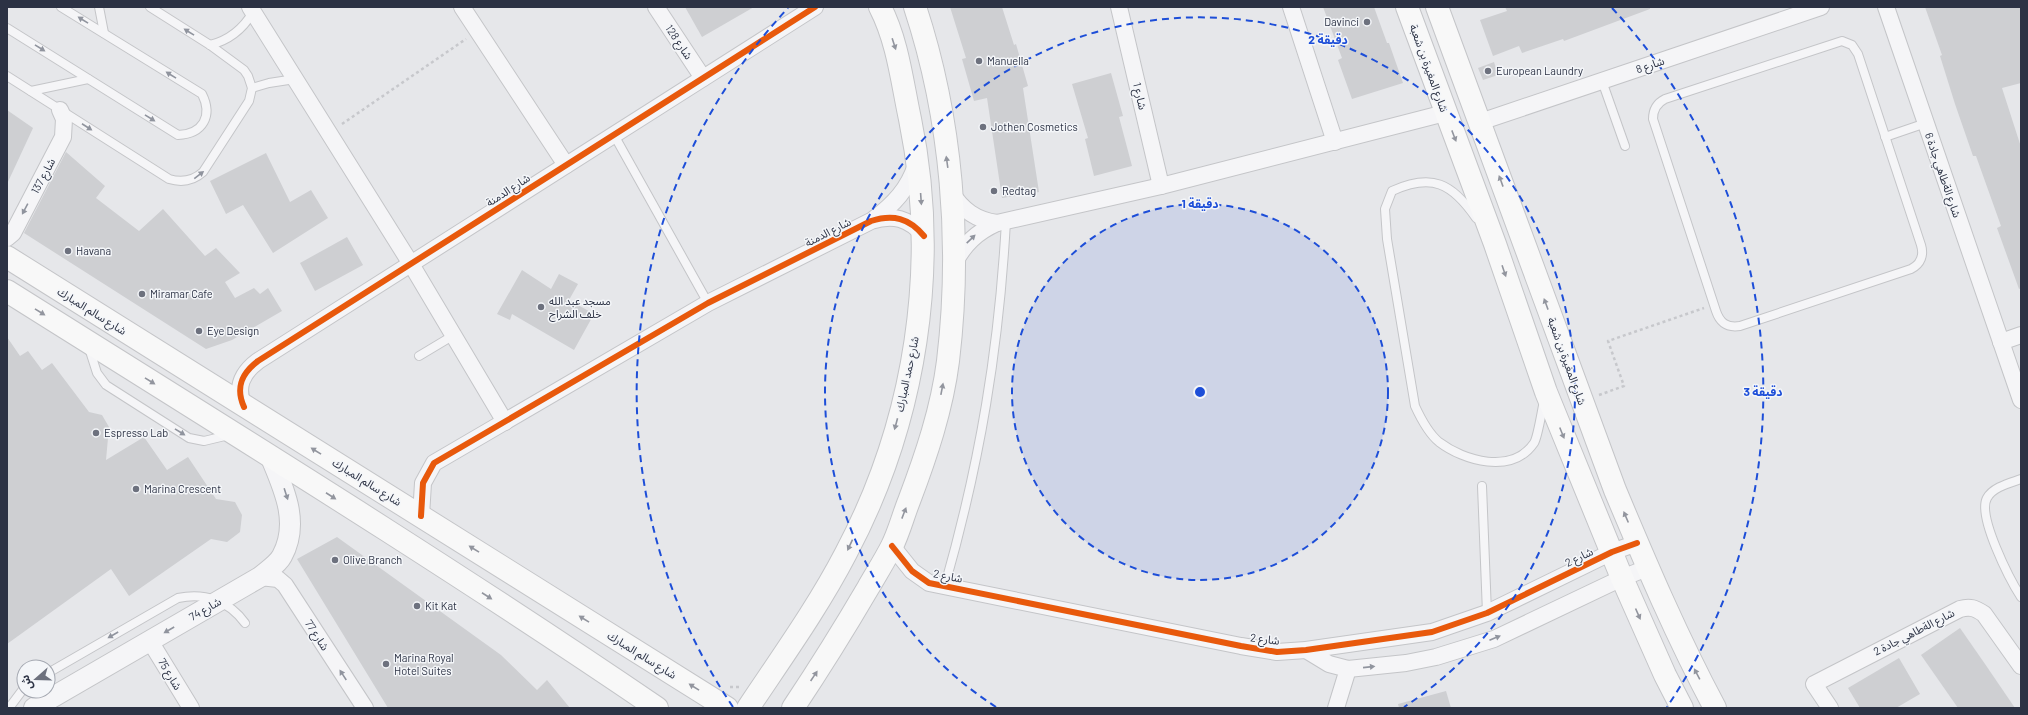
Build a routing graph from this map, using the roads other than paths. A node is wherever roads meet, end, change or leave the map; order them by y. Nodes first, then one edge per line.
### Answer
1 (61, 7) edge
2 (99, 7) edge
3 (150, 7) edge
4 (462, 7) edge
5 (656, 7) edge
6 (815, 7) edge
7 (880, 7) edge
8 (915, 7) edge
9 (1119, 7) edge
10 (1291, 7) edge
11 (1407, 7) edge
12 (1437, 7) edge
13 (1821, 7) edge
14 (1886, 7) edge
15 (252, 9) edge
16 (7, 28) edge
17 (104, 34) junction
18 (210, 45) junction
19 (7, 76) edge
20 (703, 78) junction
21 (88, 79) junction
22 (295, 79) junction
23 (1602, 81) junction
24 (252, 88) junction
25 (31, 91) junction
26 (60, 110) junction
27 (1445, 112) junction
28 (1480, 122) junction
29 (1926, 123) junction
30 (614, 135) junction
31 (1885, 137) junction
32 (1335, 142) junction
33 (1625, 146) dead end
34 (918, 159) junction
35 (566, 165) junction
36 (1161, 186) junction
37 (951, 192) junction
38 (870, 221) junction
39 (1001, 222) junction
40 (924, 236) junction
41 (7, 238) edge
42 (1495, 244) junction
43 (7, 257) edge
44 (411, 264) junction
45 (953, 265) junction
46 (7, 291) edge
47 (708, 303) junction
48 (454, 335) junction
49 (2021, 335) edge
50 (2001, 342) junction
51 (418, 356) dead end
52 (1546, 392) junction
53 (2021, 400) edge
54 (244, 407) junction
55 (505, 422) junction
56 (271, 458) junction
57 (2020, 482) edge
58 (1482, 486) dead end
59 (421, 516) junction
60 (1637, 543) junction
61 (892, 546) junction
62 (1612, 552) junction
63 (1647, 568) junction
64 (260, 577) junction
65 (1622, 578) junction
66 (945, 585) junction
67 (2021, 597) edge
68 (219, 601) junction
69 (1487, 613) junction
70 (245, 623) dead end
71 (150, 641) junction
72 (620, 641) junction
73 (1306, 650) junction
74 (595, 666) junction
75 (2021, 666) edge
76 (56, 668) edge
77 (1348, 669) junction
78 (16, 699) edge
79 (9, 708) edge
80 (34, 708) edge
81 (190, 708) edge
82 (364, 708) edge
83 (657, 708) edge
84 (727, 708) edge
85 (748, 708) edge
86 (793, 708) edge
87 (1336, 708) edge
88 (1682, 708) edge
89 (1715, 708) edge
90 (1830, 708) edge

17 -> 1 lane
2 - 17 lane
18 -> 3 lane
4 - 35 street
5 - 20 street, شارع 128
6 - 20 street, شارع الدمنة
7 -> 34 main road, شارع حمد المبارك
37 -> 8 main road
9 - 36 street, شارع 1
10 - 32 street
11 - 27 main road, شارع المغيرة بن شعبة
12 - 28 main road, شارع المغيرة بن شعبة
13 - 23 street, شارع 8
14 - 29 street, شارع الةطاهي جادة 6
15 - 18 lane
15 - 22 street
16 -> 21 lane
21 -> 17 lane
18 - 24 lane
19 - 25 lane
20 - 30 street, شارع الدمنة
21 - 25 lane
22 - 24 lane
22 - 44 street
23 - 28 street, شارع 8
23 - 33 lane
26 -> 24 lane
25 - 26 lane
26 -> 41 street, شارع 137
27 - 32 street
27 -> 42 main road, شارع المغيرة بن شعبة
60 -> 28 main road, شارع المغيرة بن شعبة
29 - 31 lane
29 - 50 street, شارع الةطاهي جادة 6
30 - 35 street, شارع الدمنة
30 - 47 lane
31 - 31 lane
32 - 36 street
34 - 38 street, شارع الدمنة
34 -> 40 main road, شارع حمد المبارك
35 - 44 street, شارع الدمنة
36 - 39 street
37 - 39 street
37 - 45 main road
38 - 40 street, شارع الدمنة
38 - 47 street, شارع الدمنة
45 -> 39 street
39 - 66 lane
40 -> 85 main road, شارع حمد المبارك
42 -> 52 main road, شارع المغيرة بن شعبة
42 - 52 lane
43 - 54 main road, شارع سالم المبارك
44 - 48 street
44 - 54 street, شارع الدمنة
61 -> 45 main road
46 -> 56 main road
47 - 55 street, شارع الدمنة
48 - 51 lane
48 - 55 street
49 - 50 street
50 - 53 street, شارع الةطاهي جادة 6
52 -> 62 main road, شارع المغيرة بن شعبة
59 -> 54 main road, شارع سالم المبارك
55 - 59 street, شارع الدمنة
56 -> 64 street, شارع 74
56 -> 74 main road
57 - 67 lane
58 - 69 lane
72 -> 59 main road, شارع سالم المبارك
60 - 62 street, شارع 2
60 - 63 main road, شارع المغيرة بن شعبة
61 - 66 street, شارع 2
86 -> 61 main road
62 - 65 main road, شارع المغيرة بن شعبة
62 - 69 street, شارع 2
63 - 65 street
89 -> 63 main road, شارع المغيرة بن شعبة
64 - 68 street, شارع 74
82 -> 64 street, شارع 77
77 -> 65 street
65 -> 88 main road, شارع المغيرة بن شعبة
66 - 73 street, شارع 2
68 - 70 lane
68 -> 71 street, شارع 74
68 -> 76 lane
69 - 73 street, شارع 2
71 - 80 street, شارع 74
71 - 81 street, شارع 75
72 - 74 main road
84 -> 72 main road, شارع سالم المبارك
73 - 77 street
74 - 83 main road
75 - 90 street, شارع الةطاهي جادة 2
77 - 87 street
78 - 79 lane

